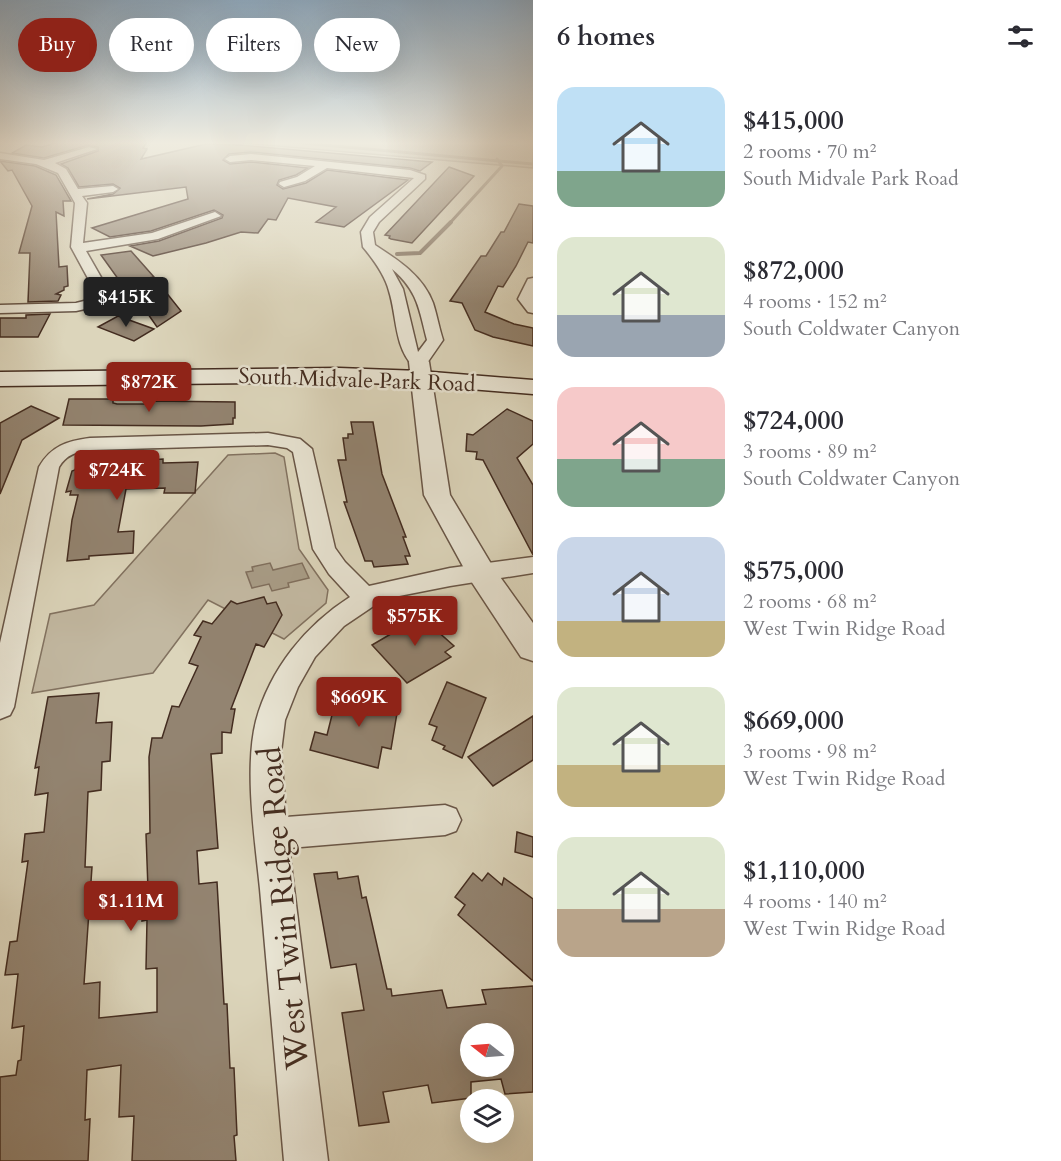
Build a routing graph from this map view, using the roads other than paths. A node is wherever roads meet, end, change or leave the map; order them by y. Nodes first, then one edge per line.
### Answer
1 (77, 196) edge
2 (402, 196) edge
3 (215, 216) dead end
4 (78, 248) junction
5 (375, 251) junction
6 (533, 282) edge
7 (0, 309) edge
8 (527, 309) edge
9 (0, 363) edge
10 (419, 370) junction
11 (533, 370) edge
12 (0, 379) edge
13 (533, 387) edge
14 (533, 565) edge
15 (482, 574) junction
16 (367, 599) junction
17 (533, 648) edge
18 (0, 707) edge
19 (445, 819) dead end
20 (271, 834) junction
21 (306, 1161) edge

1 - 4 street
2 - 5 street
3 - 4 street
4 - 7 street
5 - 10 street
5 - 10 street
6 - 8 street
9 - 10 main road, South Midvale Park Road
10 - 11 main road, South Midvale Park Road
10 - 12 main road, South Midvale Park Road
10 - 13 main road, South Midvale Park Road
10 - 15 street
14 - 15 street, West Twin Ridge Road
15 - 16 street, West Twin Ridge Road
15 - 17 street
16 - 18 street
16 - 20 street, West Twin Ridge Road
19 - 20 street
20 - 21 street, West Twin Ridge Road

